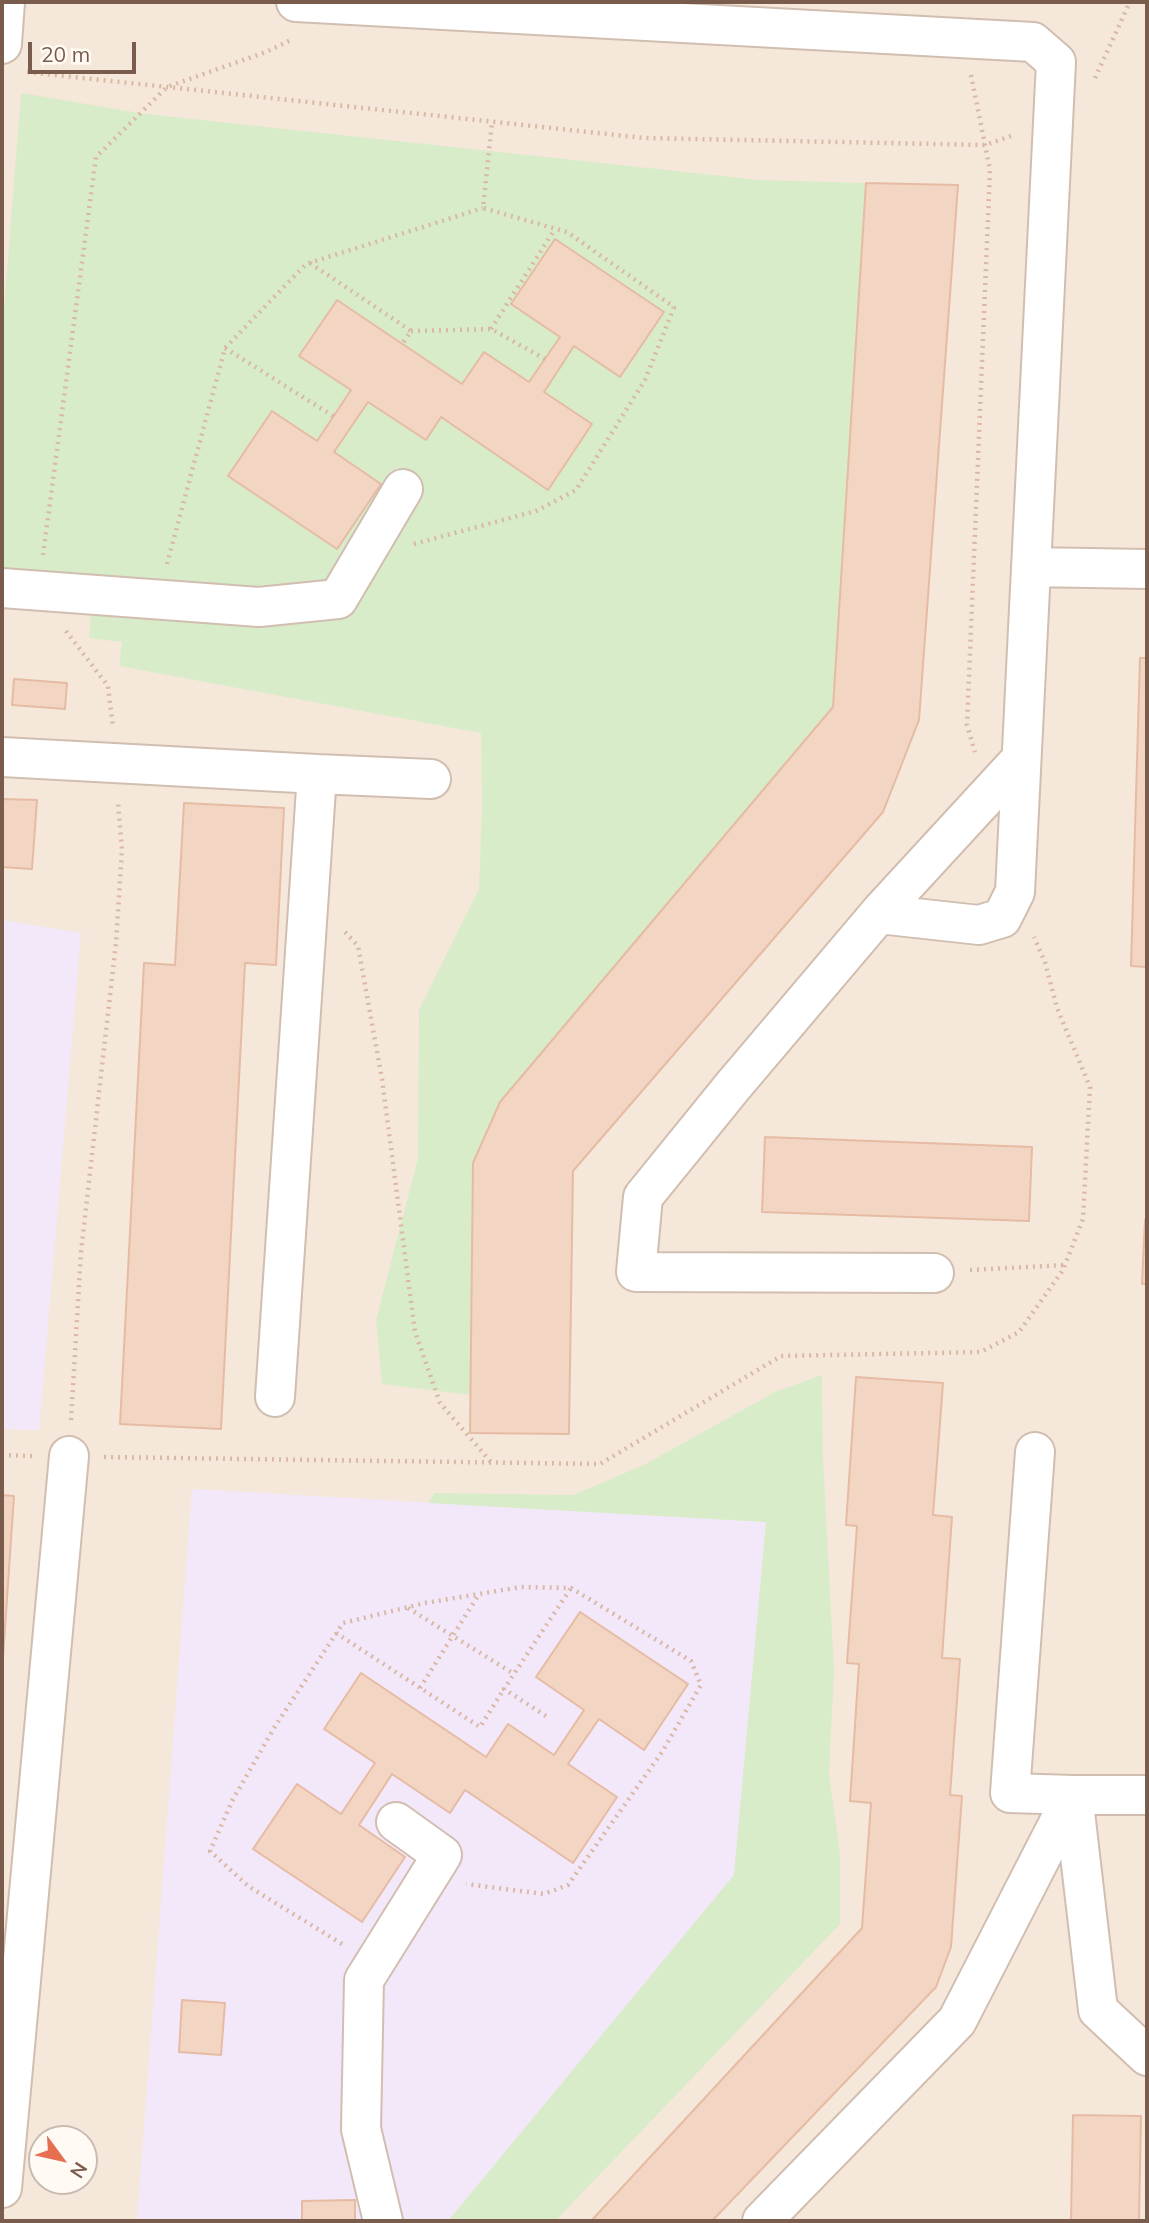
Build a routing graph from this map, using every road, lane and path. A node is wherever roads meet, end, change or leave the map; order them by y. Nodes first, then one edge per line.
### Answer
1 (5, 2) edge
2 (1132, 2) edge
3 (299, 18) edge
4 (967, 38) junction
5 (9, 58) edge
6 (167, 87) junction
7 (1053, 120) junction
8 (492, 122) junction
9 (985, 145) junction
10 (483, 208) junction
11 (555, 229) junction
12 (309, 263) junction
13 (491, 330) junction
14 (411, 331) junction
15 (402, 344) dead end
16 (225, 348) junction
17 (545, 359) dead end
18 (333, 416) dead end
19 (403, 489) dead end
20 (362, 558) junction
21 (1031, 567) junction
22 (1147, 569) edge
23 (2, 588) edge
24 (39, 591) junction
25 (157, 599) junction
26 (2, 757) edge
27 (1021, 759) junction
28 (116, 763) junction
29 (317, 774) junction
30 (431, 779) dead end
31 (987, 796) junction
32 (309, 892) junction
33 (1015, 892) junction
34 (879, 914) junction
35 (1065, 1265) junction
36 (934, 1273) joint
37 (275, 1397) dead end
38 (1035, 1452) dead end
39 (2, 1455) edge
40 (69, 1456) junction
41 (492, 1462) junction
42 (572, 1588) junction
43 (479, 1594) junction
44 (408, 1608) junction
45 (336, 1633) junction
46 (453, 1635) junction
47 (514, 1674) junction
48 (420, 1688) junction
49 (504, 1689) junction
50 (546, 1716) dead end
51 (1073, 1795) junction
52 (1147, 1795) edge
53 (396, 1822) dead end
54 (427, 1879) junction
55 (374, 1964) junction
56 (1147, 2056) edge
57 (2, 2188) edge
58 (383, 2221) edge
59 (762, 2221) edge

1 - 5 lane
2 - 7 path
3 - 4 lane
3 - 6 path
4 - 7 lane
4 - 9 path
5 - 6 path
6 - 8 path
6 - 24 path
7 - 9 path
7 - 21 lane
8 - 9 path
8 - 10 path
9 - 31 path
10 - 11 path
10 - 12 path
11 - 13 path
11 - 20 path
12 - 14 path
12 - 16 path
13 - 14 path
13 - 17 path
14 - 15 path
16 - 18 path
16 - 25 path
19 - 20 lane
20 - 25 lane
21 - 22 lane
21 - 27 lane
23 - 24 lane
24 - 25 lane
24 - 28 path
26 - 28 lane
27 - 31 lane
27 - 33 lane
28 - 29 lane
28 - 40 path
29 - 30 lane
29 - 32 lane
31 - 34 lane
32 - 37 lane
32 - 41 path
33 - 34 lane
33 - 35 path
34 - 36 lane
35 - 36 path
35 - 41 path
38 - 51 lane
39 - 40 path
40 - 41 path
40 - 57 lane
42 - 43 path
42 - 47 path
42 - 54 path
43 - 44 path
43 - 46 path
44 - 45 path
44 - 46 path
45 - 48 path
45 - 55 path
46 - 47 path
46 - 48 path
47 - 49 path
48 - 49 path
49 - 50 path
51 - 52 lane
51 - 56 lane
51 - 59 lane
53 - 54 lane
54 - 55 lane
55 - 58 lane

